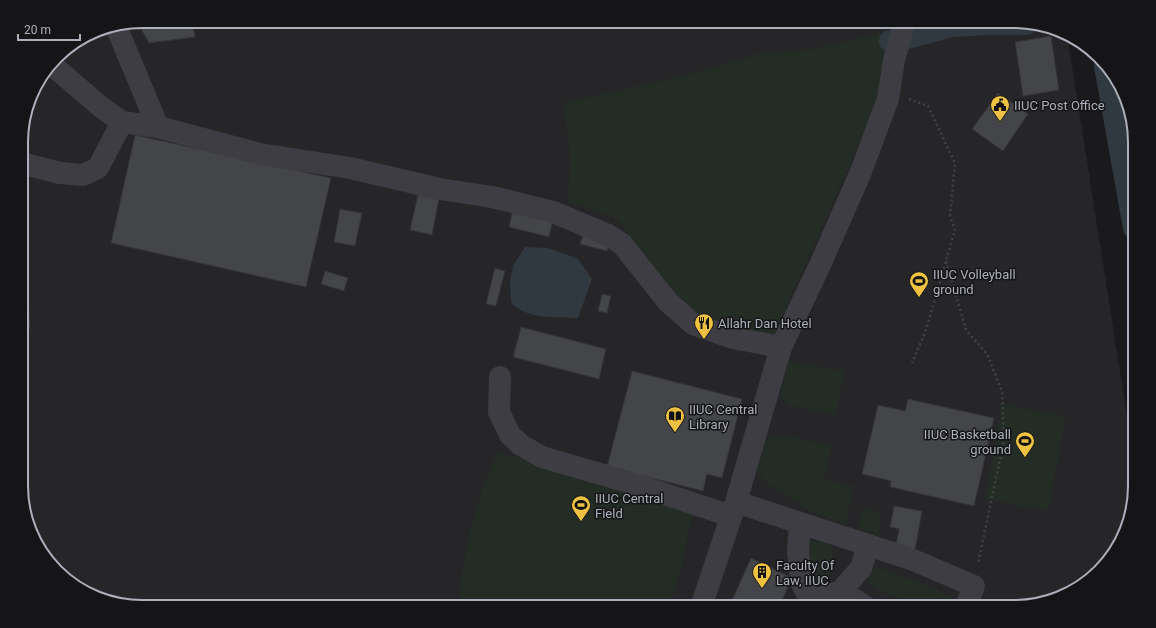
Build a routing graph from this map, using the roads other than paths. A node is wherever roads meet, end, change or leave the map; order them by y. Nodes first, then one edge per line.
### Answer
1 (903, 28) edge
2 (118, 31) edge
3 (55, 68) edge
4 (122, 122) junction
5 (158, 127) junction
6 (28, 165) edge
7 (781, 347) junction
8 (500, 378) dead end
9 (733, 509) junction
10 (800, 523) junction
11 (868, 545) junction
12 (841, 591) junction
13 (703, 600) edge
14 (810, 600) edge
15 (814, 600) edge
16 (855, 600) edge
17 (969, 600) edge

1 - 7 street
2 - 5 street
3 - 4 street
4 - 5 street
4 - 6 street
5 - 7 street
7 - 9 street
8 - 9 street
9 - 10 street
9 - 13 street
10 - 11 street
10 - 14 street
11 - 12 street
11 - 17 street
12 - 15 street
12 - 16 street

